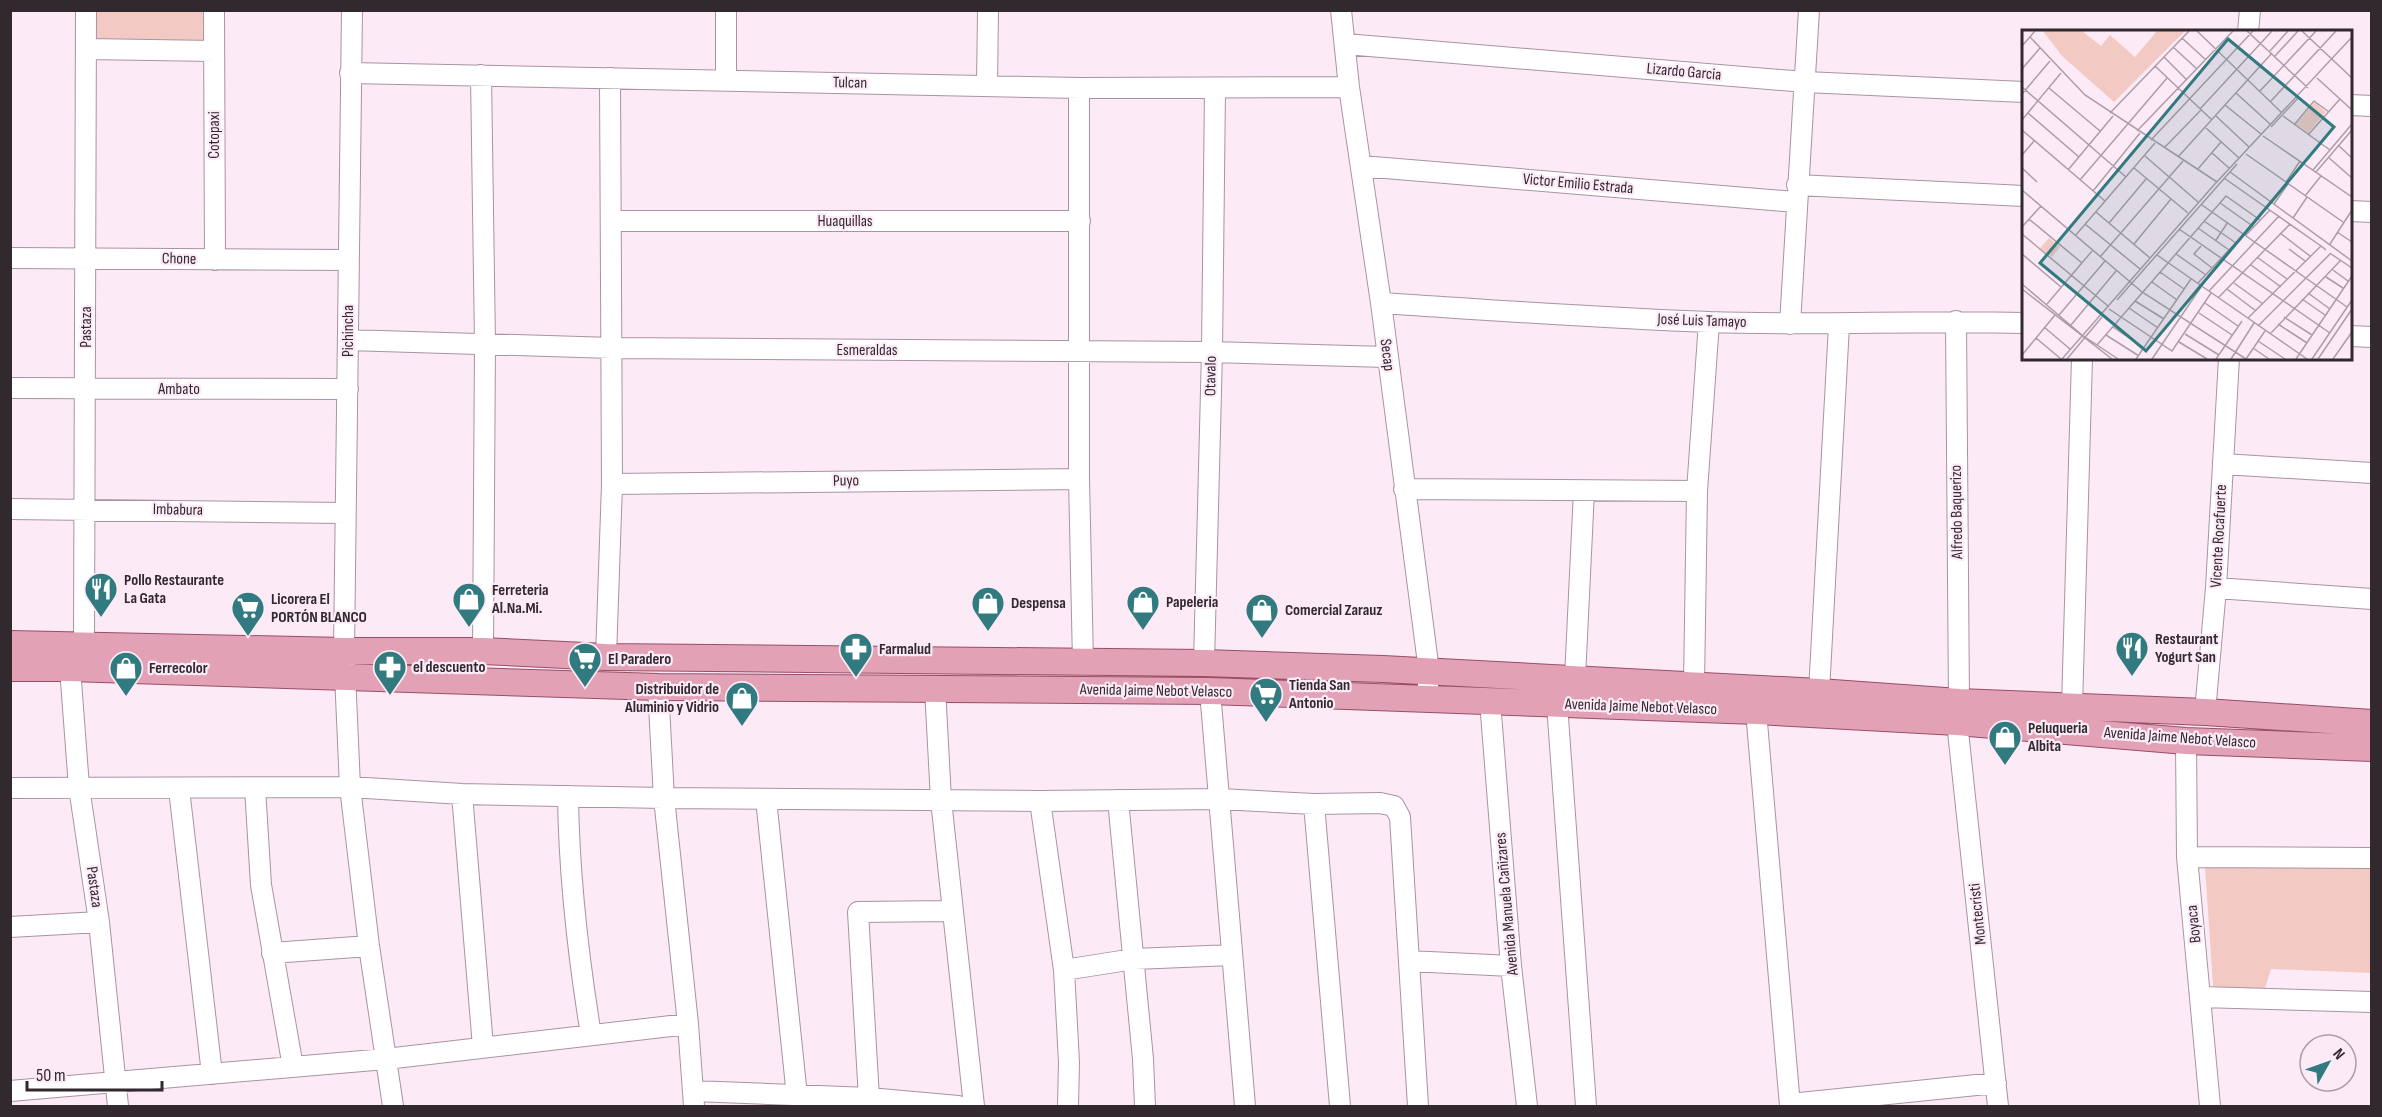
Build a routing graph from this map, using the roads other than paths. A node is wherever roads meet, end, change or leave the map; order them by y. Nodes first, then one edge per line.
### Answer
1 (86, 10) edge
2 (214, 10) edge
3 (352, 10) edge
4 (726, 10) edge
5 (988, 10) edge
6 (1341, 10) edge
7 (1809, 10) edge
8 (2250, 10) edge
9 (2248, 30) edge
10 (1345, 44) junction
11 (86, 50) junction
12 (214, 51) junction
13 (350, 72) junction
14 (481, 75) junction
15 (610, 78) junction
16 (726, 80) junction
17 (1805, 82) junction
18 (987, 86) junction
19 (1349, 87) junction
20 (1079, 88) junction
21 (1215, 89) junction
22 (2022, 92) edge
23 (2352, 105) edge
24 (2372, 106) edge
25 (1361, 166) junction
26 (1796, 193) junction
27 (2022, 196) edge
28 (2352, 211) edge
29 (2372, 213) edge
30 (611, 221) junction
31 (1080, 221) junction
32 (10, 258) edge
33 (86, 259) junction
34 (215, 260) junction
35 (348, 260) junction
36 (1381, 303) junction
37 (1956, 321) junction
38 (1709, 322) junction
39 (2022, 323) edge
40 (1790, 324) junction
41 (1839, 325) junction
42 (2352, 336) edge
43 (2372, 337) edge
44 (348, 340) junction
45 (485, 344) junction
46 (612, 348) junction
47 (1078, 352) junction
48 (1212, 352) junction
49 (1387, 357) junction
50 (2082, 360) edge
51 (2229, 360) edge
52 (10, 388) edge
53 (85, 388) junction
54 (348, 389) junction
55 (2223, 464) junction
56 (2372, 473) edge
57 (1079, 479) junction
58 (612, 484) junction
59 (1404, 489) junction
60 (1584, 491) junction
61 (1697, 491) junction
62 (10, 509) edge
63 (84, 509) junction
64 (345, 513) junction
65 (2216, 588) junction
66 (2372, 599) edge
67 (10, 644) edge
68 (84, 644) junction
69 (344, 651) junction
70 (483, 651) junction
71 (606, 657) junction
72 (1083, 662) junction
73 (1204, 663) junction
74 (10, 668) edge
75 (70, 668) junction
76 (1429, 671) junction
77 (1532, 677) junction
78 (345, 678) junction
79 (1575, 678) junction
80 (1694, 685) junction
81 (658, 687) junction
82 (935, 688) junction
83 (1210, 691) junction
84 (1819, 692) junction
85 (1427, 699) junction
86 (1490, 701) junction
87 (1545, 704) junction
88 (2072, 706) junction
89 (1756, 711) junction
90 (1958, 712) junction
91 (2205, 712) junction
92 (2372, 723) edge
93 (2186, 741) junction
94 (2372, 748) edge
95 (79, 787) junction
96 (350, 787) junction
97 (10, 788) edge
98 (255, 788) junction
99 (179, 789) junction
100 (462, 794) junction
101 (568, 796) junction
102 (664, 798) junction
103 (766, 799) junction
104 (1220, 799) junction
105 (941, 800) junction
106 (1118, 800) junction
107 (1040, 801) junction
108 (1314, 804) junction
109 (2187, 857) junction
110 (2372, 858) edge
111 (951, 911) junction
112 (99, 922) junction
113 (10, 927) edge
114 (369, 946) junction
115 (272, 953) junction
116 (1232, 955) junction
117 (1134, 959) junction
118 (1408, 961) junction
119 (1511, 966) junction
120 (1064, 970) junction
121 (2201, 996) junction
122 (2372, 1002) edge
123 (688, 1023) junction
124 (591, 1035) junction
125 (483, 1047) junction
126 (386, 1059) junction
127 (294, 1066) junction
128 (212, 1074) junction
129 (115, 1083) junction
130 (1996, 1083) junction
131 (10, 1091) edge
132 (797, 1096) junction
133 (869, 1098) junction
134 (694, 1099) edge
135 (1790, 1105) edge
136 (118, 1107) edge
137 (393, 1107) edge
138 (958, 1107) edge
139 (974, 1107) edge
140 (1068, 1107) edge
141 (1145, 1107) edge
142 (1245, 1107) edge
143 (1340, 1107) edge
144 (1418, 1107) edge
145 (1527, 1107) edge
146 (1586, 1107) edge
147 (1998, 1107) edge
148 (2210, 1107) edge

1 - 11 street, Pastaza
2 - 12 street, Cotopaxi
3 - 13 street, Pichincha
4 - 16 street
5 - 18 street
6 - 10 street, Secap
7 - 17 street
8 - 9 street
10 - 17 street, Lizardo Garcia
10 - 19 street, Secap
11 - 12 street
11 - 33 street, Pastaza
12 - 34 street, Cotopaxi
13 - 14 street, Tulcan
13 - 35 street, Pichincha
14 - 15 street, Tulcan
14 - 45 street
15 - 16 street, Tulcan
15 - 30 street
16 - 18 street, Tulcan
17 - 22 street, Lizardo Garcia
17 - 26 street
18 - 20 street, Tulcan
19 - 21 street, Tulcan
19 - 25 street, Secap
20 - 21 street, Tulcan
20 - 31 street
21 - 48 street, Otavalo
23 - 24 street
25 - 26 street, Victor Emilio Estrada
25 - 36 street, Secap
26 - 27 street, Victor Emilio Estrada
26 - 40 street
28 - 29 street
30 - 31 street, Huaquillas
30 - 46 street
31 - 47 street
32 - 33 street, Chone
33 - 34 street, Chone
33 - 53 street, Pastaza
34 - 35 street, Chone
35 - 44 street, Pichincha
36 - 38 street, José Luis Tamayo
36 - 49 street, Secap
37 - 39 street, José Luis Tamayo
37 - 41 street, José Luis Tamayo
37 - 90 street, Alfredo Baquerizo
38 - 40 street, José Luis Tamayo
38 - 61 street
40 - 41 street, José Luis Tamayo
41 - 84 street
42 - 43 street
44 - 45 street, Esmeraldas
44 - 54 street, Pichincha
45 - 46 street, Esmeraldas
45 - 70 street
46 - 47 street, Esmeraldas
46 - 58 street
47 - 48 street, Esmeraldas
47 - 57 street
48 - 49 street, Esmeraldas
48 - 73 street, Otavalo
49 - 59 street, Secap
50 - 88 street
51 - 55 street, Vicente Rocafuerte
52 - 53 street, Ambato
53 - 54 street, Ambato
53 - 63 street, Pastaza
54 - 64 street, Pichincha
55 - 56 street
55 - 65 street, Vicente Rocafuerte
57 - 58 street, Puyo
57 - 72 street
58 - 71 street
59 - 60 street
59 - 76 street, Secap
60 - 61 street
60 - 79 street
61 - 80 street
62 - 63 street, Imbabura
63 - 64 street, Imbabura
63 - 68 street, Pastaza
64 - 69 street, Pichincha
65 - 66 street
65 - 91 street, Vicente Rocafuerte
67 - 68 main road, Avenida Jaime Nebot Velasco
68 - 69 main road, Avenida Jaime Nebot Velasco
69 - 70 main road, Avenida Jaime Nebot Velasco
69 - 78 street, Pichincha
70 - 71 main road, Avenida Jaime Nebot Velasco
71 - 72 main road, Avenida Jaime Nebot Velasco
72 - 73 main road, Avenida Jaime Nebot Velasco
73 - 76 main road, Avenida Jaime Nebot Velasco
74 - 75 main road, Avenida Jaime Nebot Velasco
75 - 78 main road, Avenida Jaime Nebot Velasco
75 - 95 street, Pastaza
76 - 77 main road, Avenida Jaime Nebot Velasco
76 - 85 street, Secap
77 - 79 main road, Avenida Jaime Nebot Velasco
77 - 87 main road
78 - 81 main road, Avenida Jaime Nebot Velasco
78 - 96 street, Pichincha
79 - 80 main road, Avenida Jaime Nebot Velasco
80 - 84 main road, Avenida Jaime Nebot Velasco
81 - 82 main road, Avenida Jaime Nebot Velasco
81 - 102 street
82 - 83 main road, Avenida Jaime Nebot Velasco
82 - 105 street
83 - 85 main road, Avenida Jaime Nebot Velasco
83 - 104 street
84 - 90 main road, Avenida Jaime Nebot Velasco
85 - 86 main road, Avenida Jaime Nebot Velasco
86 - 87 main road, Avenida Jaime Nebot Velasco
86 - 119 street, Avenida Manuela Cañizares
87 - 89 main road, Avenida Jaime Nebot Velasco
87 - 146 street
88 - 90 main road, Avenida Jaime Nebot Velasco
88 - 91 main road, Avenida Jaime Nebot Velasco
89 - 90 main road, Avenida Jaime Nebot Velasco
89 - 135 street
90 - 93 main road, Avenida Jaime Nebot Velasco
90 - 130 street, Montecristi
91 - 92 main road, Avenida Jaime Nebot Velasco
93 - 94 main road, Avenida Jaime Nebot Velasco
93 - 109 street, Boyaca
95 - 97 street
95 - 99 street
95 - 112 street, Pastaza
96 - 98 street
96 - 100 street
96 - 114 street, Pichincha
98 - 99 street
98 - 115 street
99 - 128 street
100 - 101 street
100 - 125 street
101 - 102 street
101 - 124 street
102 - 103 street
102 - 123 street
103 - 105 street
103 - 132 street
104 - 106 street
104 - 108 street
104 - 116 street
105 - 107 street
105 - 111 street
106 - 107 street
106 - 117 street
107 - 120 street
108 - 118 street
108 - 143 street
109 - 110 street
109 - 121 street, Boyaca
111 - 133 street
111 - 139 street
112 - 113 street
112 - 129 street, Pastaza
114 - 115 street
114 - 126 street, Pichincha
115 - 127 street
116 - 117 street
116 - 142 street
117 - 120 street
117 - 141 street
118 - 119 street
118 - 144 street
119 - 145 street, Avenida Manuela Cañizares
120 - 140 street
121 - 122 street
121 - 148 street, Boyaca
123 - 124 street
123 - 134 street
124 - 125 street
125 - 126 street
126 - 127 street
126 - 137 street, Pichincha
127 - 128 street
128 - 129 street
129 - 131 street
129 - 136 street, Pastaza
130 - 135 street
130 - 147 street, Montecristi
132 - 133 street
132 - 134 street
133 - 138 street

